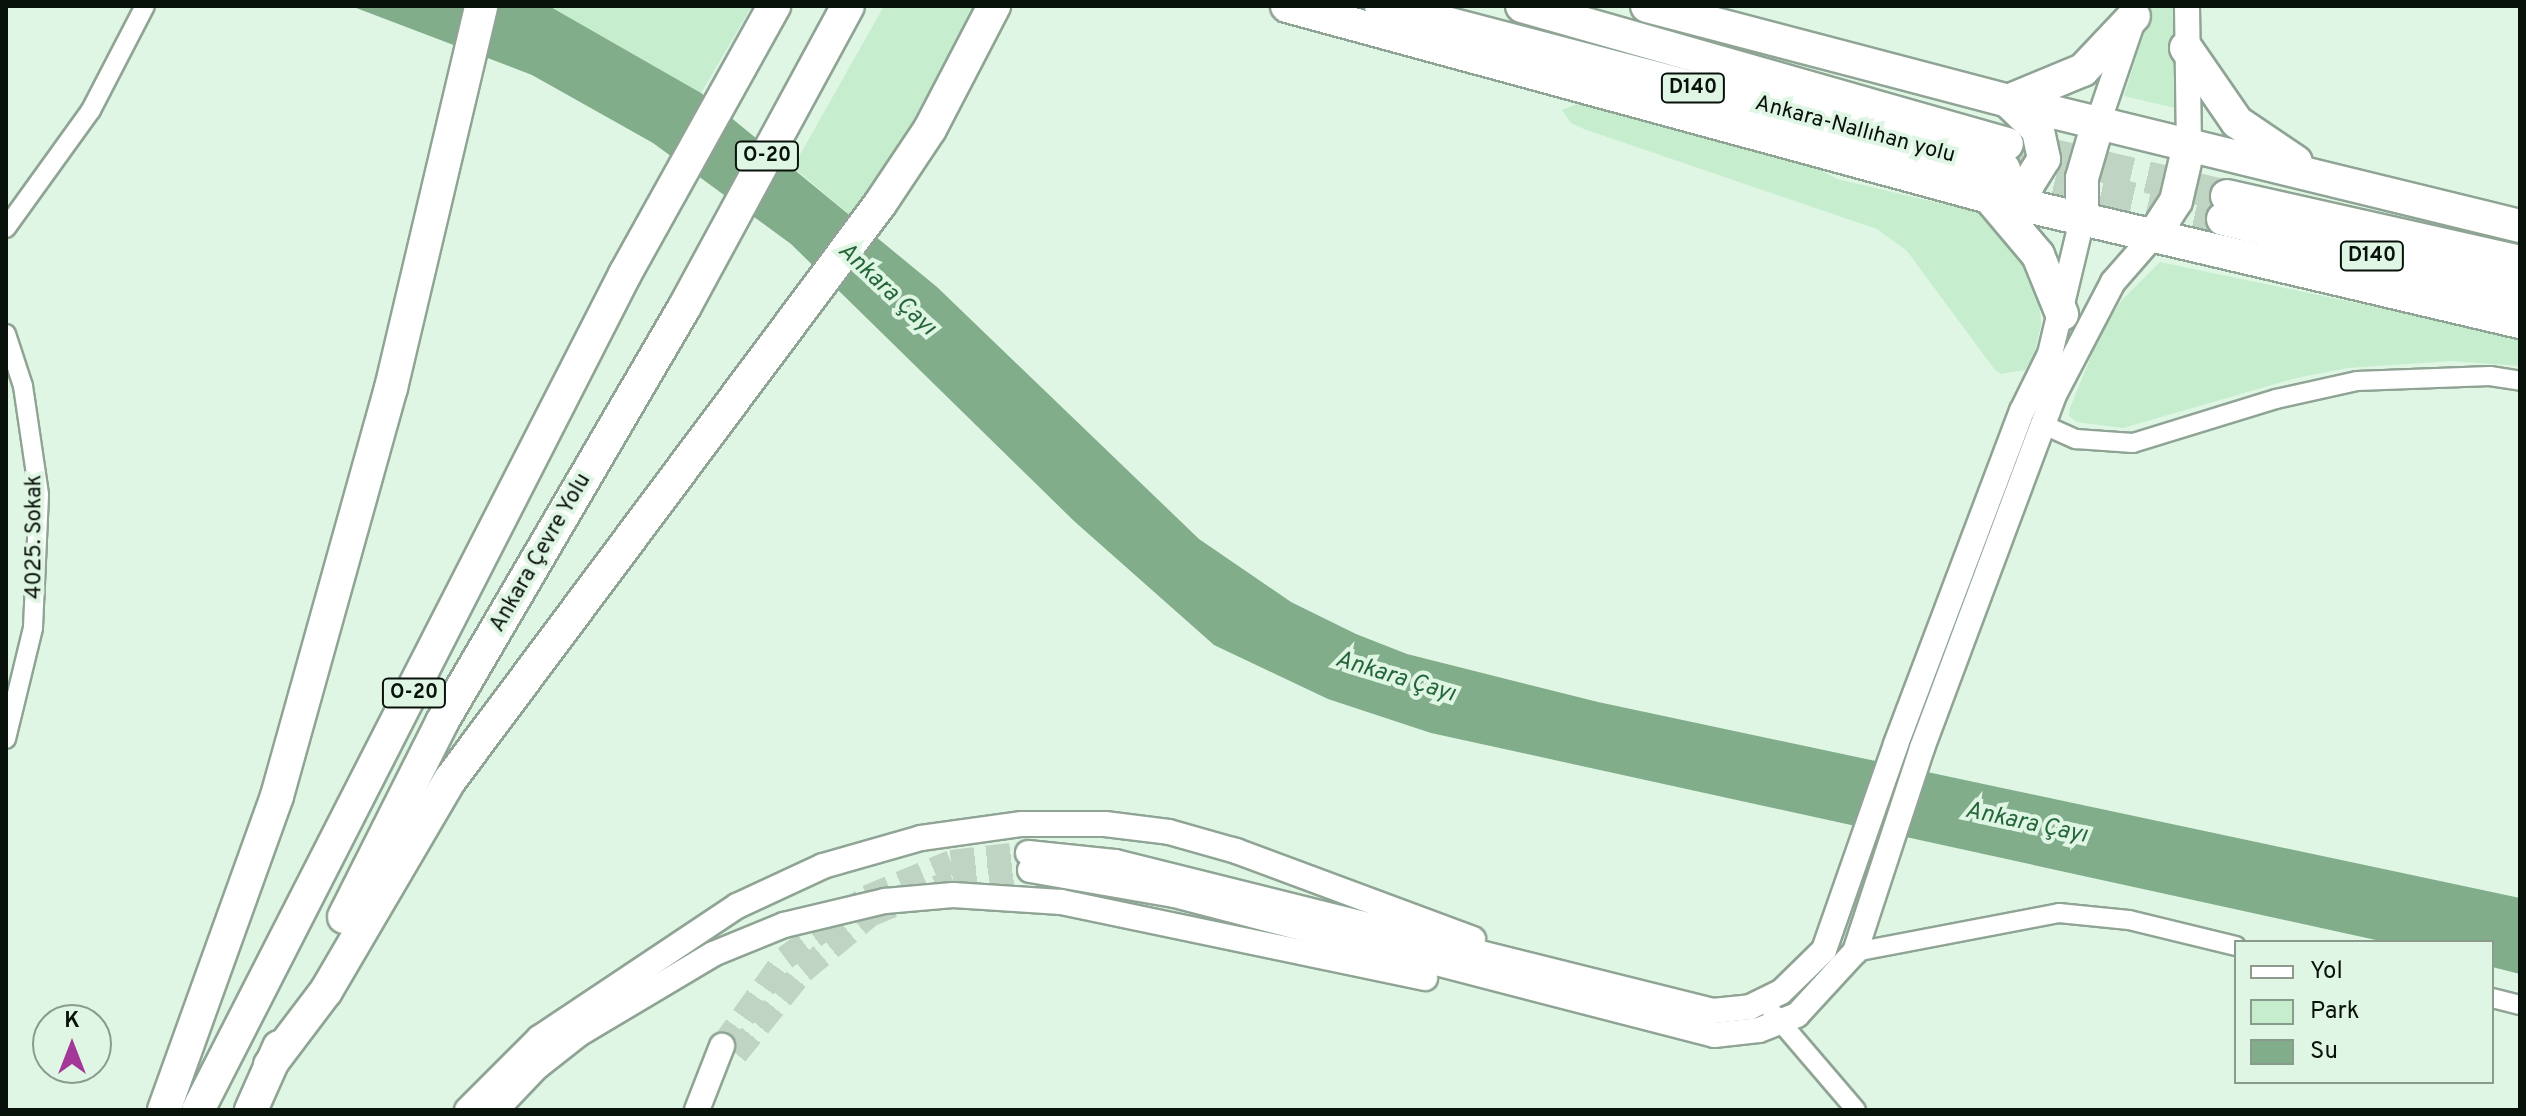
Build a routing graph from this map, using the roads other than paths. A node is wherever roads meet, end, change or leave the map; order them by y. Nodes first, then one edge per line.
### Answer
1 (481, 6) edge
2 (774, 6) edge
3 (848, 6) edge
4 (994, 6) edge
5 (1287, 6) edge
6 (1381, 6) edge
7 (1522, 6) edge
8 (1648, 6) edge
9 (2187, 6) edge
10 (140, 10) edge
11 (2135, 11) edge
12 (2186, 48) junction
13 (2008, 101) junction
14 (2098, 123) junction
15 (2189, 145) junction
16 (2000, 170) junction
17 (2319, 177) junction
18 (2082, 220) junction
19 (2520, 226) edge
20 (6, 228) edge
21 (2154, 235) junction
22 (2520, 262) edge
23 (2520, 293) edge
24 (2062, 314) junction
25 (2520, 322) edge
26 (6, 334) edge
27 (13, 380) edge
28 (2520, 381) edge
29 (2022, 411) junction
30 (2044, 425) junction
31 (6, 739) edge
32 (1029, 861) tunnel mouth
33 (2234, 946) edge
34 (1855, 952) junction
35 (1578, 990) junction
36 (2494, 998) edge
37 (1765, 1000) junction
38 (2520, 1005) edge
39 (1779, 1023) junction
40 (270, 1065) junction
41 (164, 1110) edge
42 (198, 1110) edge
43 (251, 1110) edge
44 (467, 1110) edge
45 (496, 1110) edge
46 (697, 1110) edge
47 (713, 1110) edge
48 (1856, 1110) edge

1 - 41 highway
2 - 42 highway, Ankara Çevre Yolu / O-20
3 - 40 highway, Ankara Çevre Yolu / O-20
4 - 40 highway
5 - 16 highway
6 - 16 highway, Ankara-Nallıhan yolu / D140
7 - 16 highway, Ankara-Nallıhan yolu / D140
8 - 13 highway
9 - 12 main road
10 - 20 street
11 - 13 highway
11 - 14 main road
12 - 15 main road
12 - 17 highway
13 - 14 highway
13 - 16 highway
14 - 15 highway
14 - 18 highway
15 - 17 highway
15 - 21 highway
16 - 18 highway
16 - 24 highway
17 - 19 highway
18 - 21 highway
18 - 24 main road
21 - 25 highway
21 - 30 main road
22 - 23 highway, D140
24 - 29 main road
26 - 27 street, 4025. Sokak
27 - 31 street, 4025. Sokak
28 - 30 street
29 - 30 main road
29 - 37 main road
30 - 34 main road
32 - 35 main road
33 - 34 street
34 - 39 main road
35 - 37 main road
35 - 39 main road
35 - 44 main road
35 - 45 main road
36 - 38 street
37 - 39 street
39 - 48 street
40 - 43 highway, Ankara Çevre Yolu / O-20
46 - 47 main road

